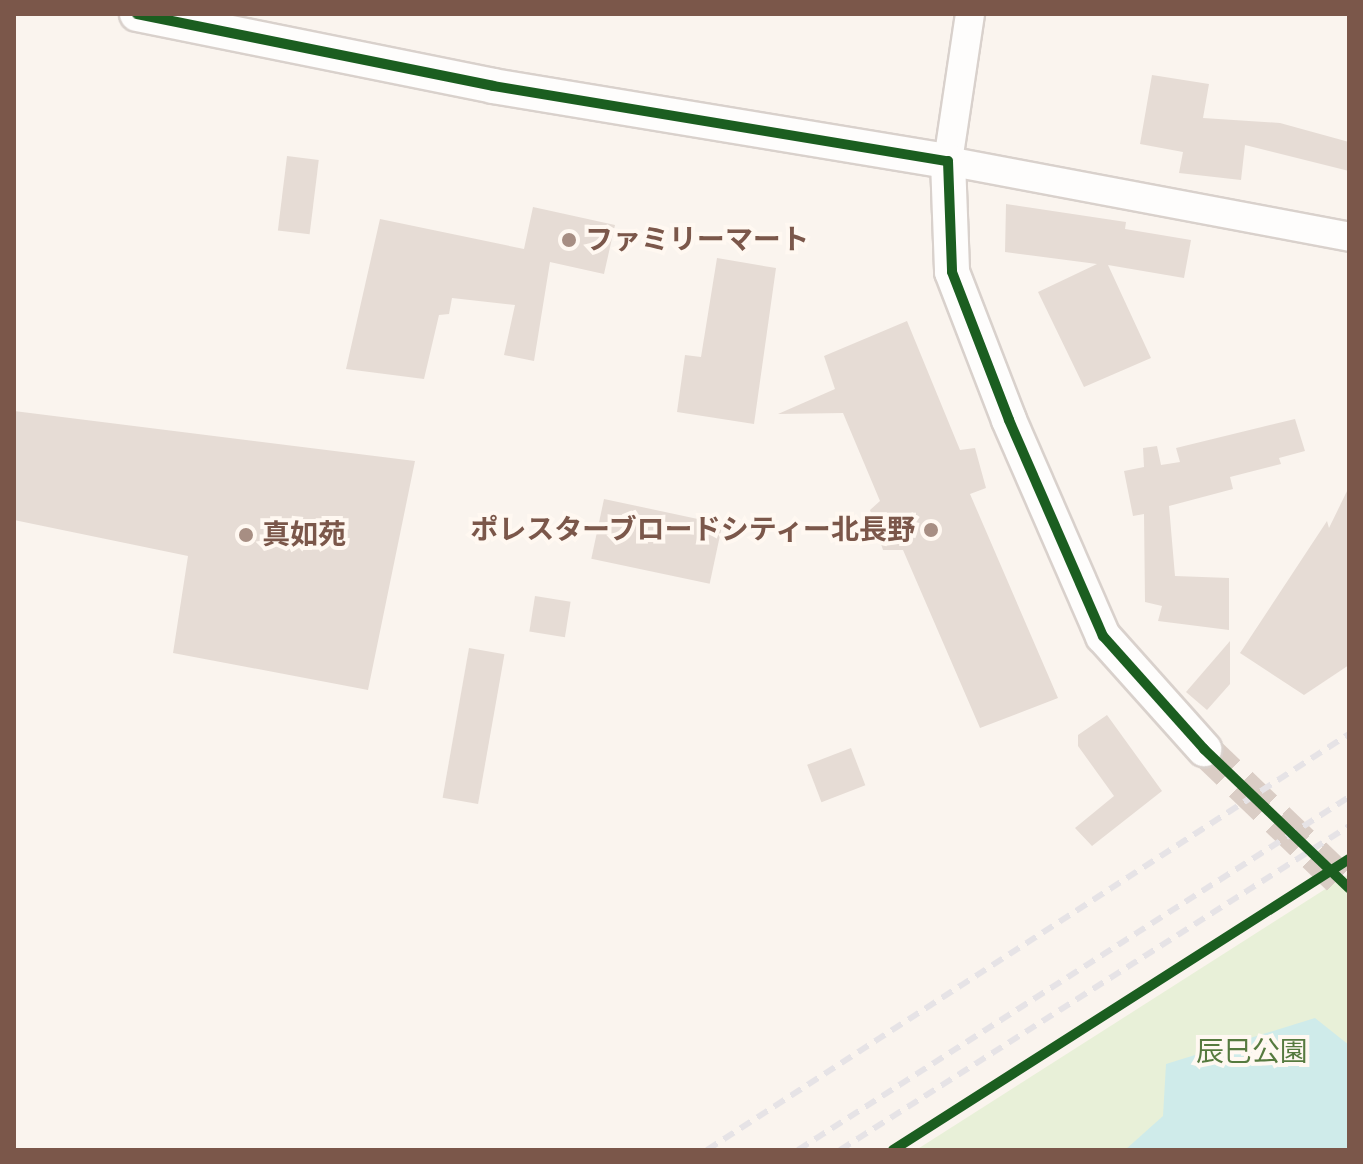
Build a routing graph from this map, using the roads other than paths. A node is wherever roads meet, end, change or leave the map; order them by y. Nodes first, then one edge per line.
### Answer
1 (137, 14) edge
2 (970, 14) edge
3 (948, 161) junction
4 (1349, 237) edge
5 (1204, 749) tunnel mouth

1 - 3 street
2 - 3 street
3 - 4 street
3 - 5 street

